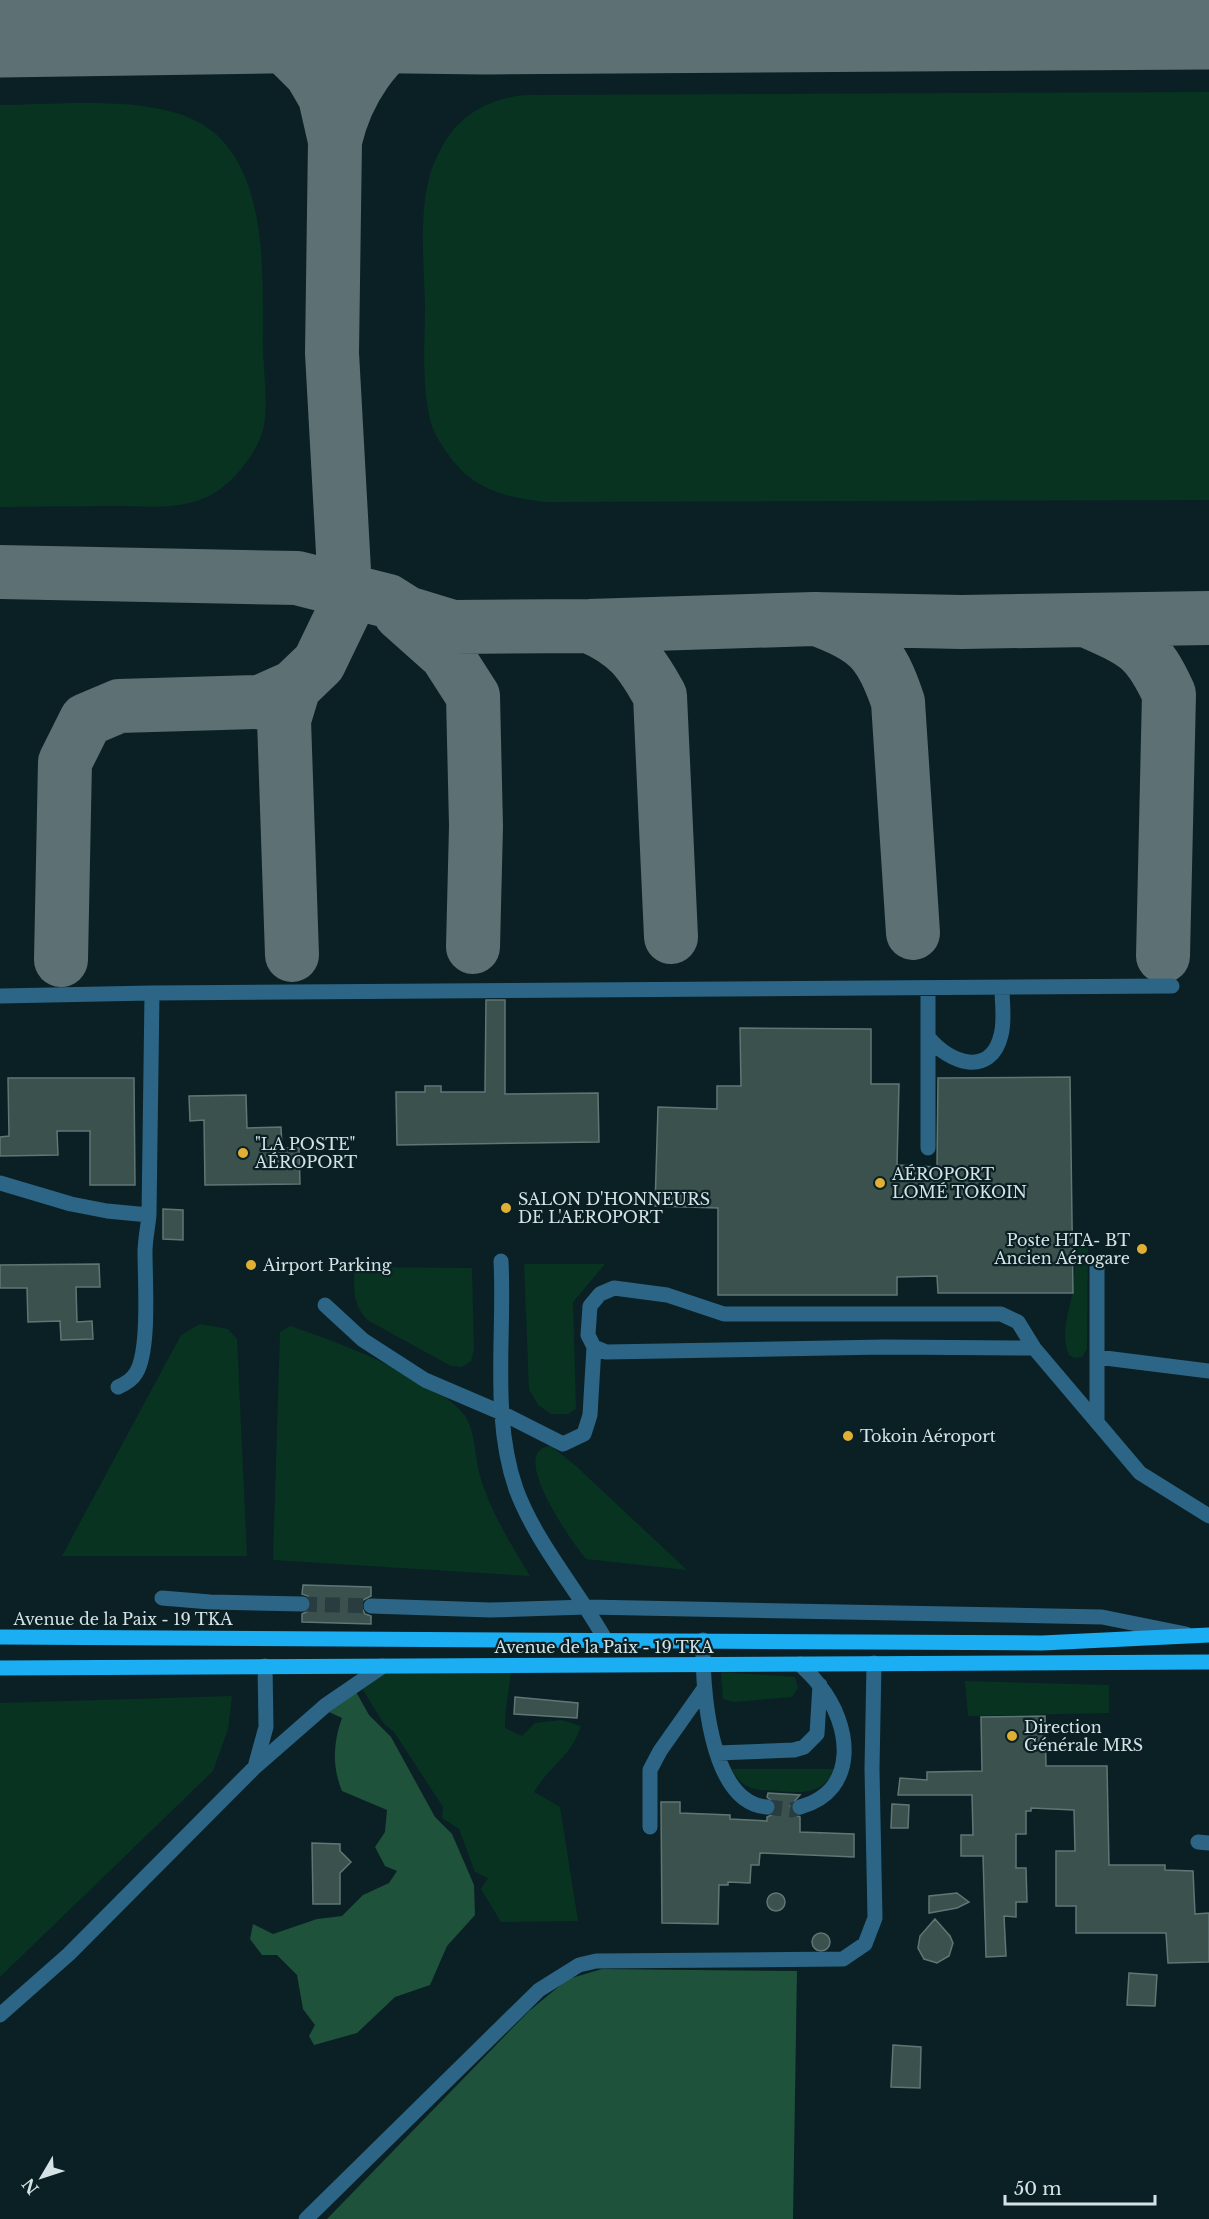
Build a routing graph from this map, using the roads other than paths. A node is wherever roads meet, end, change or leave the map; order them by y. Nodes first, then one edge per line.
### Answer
1 (1172, 986) dead end
2 (1002, 988) junction
3 (928, 989) junction
4 (153, 993) junction
5 (0, 996) edge
6 (929, 1038) junction
7 (928, 1148) dead end
8 (0, 1183) edge
9 (149, 1215) junction
10 (501, 1261) dead end
11 (1096, 1264) dead end
12 (325, 1305) dead end
13 (594, 1347) junction
14 (1034, 1348) junction
15 (1096, 1357) junction
16 (1209, 1371) edge
17 (118, 1387) dead end
18 (502, 1413) junction
19 (1097, 1421) junction
20 (1206, 1511) edge
21 (162, 1598) dead end
22 (302, 1604) tunnel mouth
23 (371, 1605) tunnel mouth
24 (587, 1607) junction
25 (1202, 1636) edge
26 (0, 1637) edge
27 (605, 1639) junction
28 (703, 1640) junction
29 (1209, 1662) edge
30 (874, 1663) junction
31 (702, 1664) junction
32 (800, 1664) junction
33 (265, 1666) junction
34 (383, 1666) junction
35 (0, 1668) edge
36 (820, 1685) junction
37 (703, 1690) junction
38 (717, 1754) junction
39 (255, 1767) junction
40 (767, 1807) tunnel mouth
41 (800, 1808) tunnel mouth
42 (650, 1827) dead end
43 (0, 2015) edge
44 (306, 2219) edge

1 - 2 street
2 - 3 street
2 - 6 street
3 - 4 street
3 - 6 street
4 - 5 street
4 - 9 street
6 - 7 street
8 - 9 street
9 - 17 street
10 - 18 street
11 - 15 street
12 - 18 street
13 - 14 street
13 - 14 street
13 - 18 street
14 - 19 street
15 - 16 street
15 - 19 street
18 - 24 street
19 - 20 street
21 - 22 street
23 - 24 street
24 - 25 street
24 - 27 street
25 - 28 main road, Avenue de la Paix - 19 TKA
26 - 27 main road, Avenue de la Paix - 19 TKA
27 - 28 main road, Avenue de la Paix - 19 TKA
28 - 31 street
29 - 30 main road, Avenue de la Paix - 19 TKA
30 - 32 main road, Avenue de la Paix - 19 TKA
30 - 44 street
31 - 32 main road, Avenue de la Paix - 19 TKA
31 - 34 main road, Avenue de la Paix - 19 TKA
31 - 37 street
32 - 36 street
33 - 34 main road, Avenue de la Paix - 19 TKA
33 - 35 main road, Avenue de la Paix - 19 TKA
33 - 39 street
34 - 39 street
36 - 38 street
36 - 41 street
37 - 38 street
37 - 42 street
38 - 40 street
39 - 43 street

